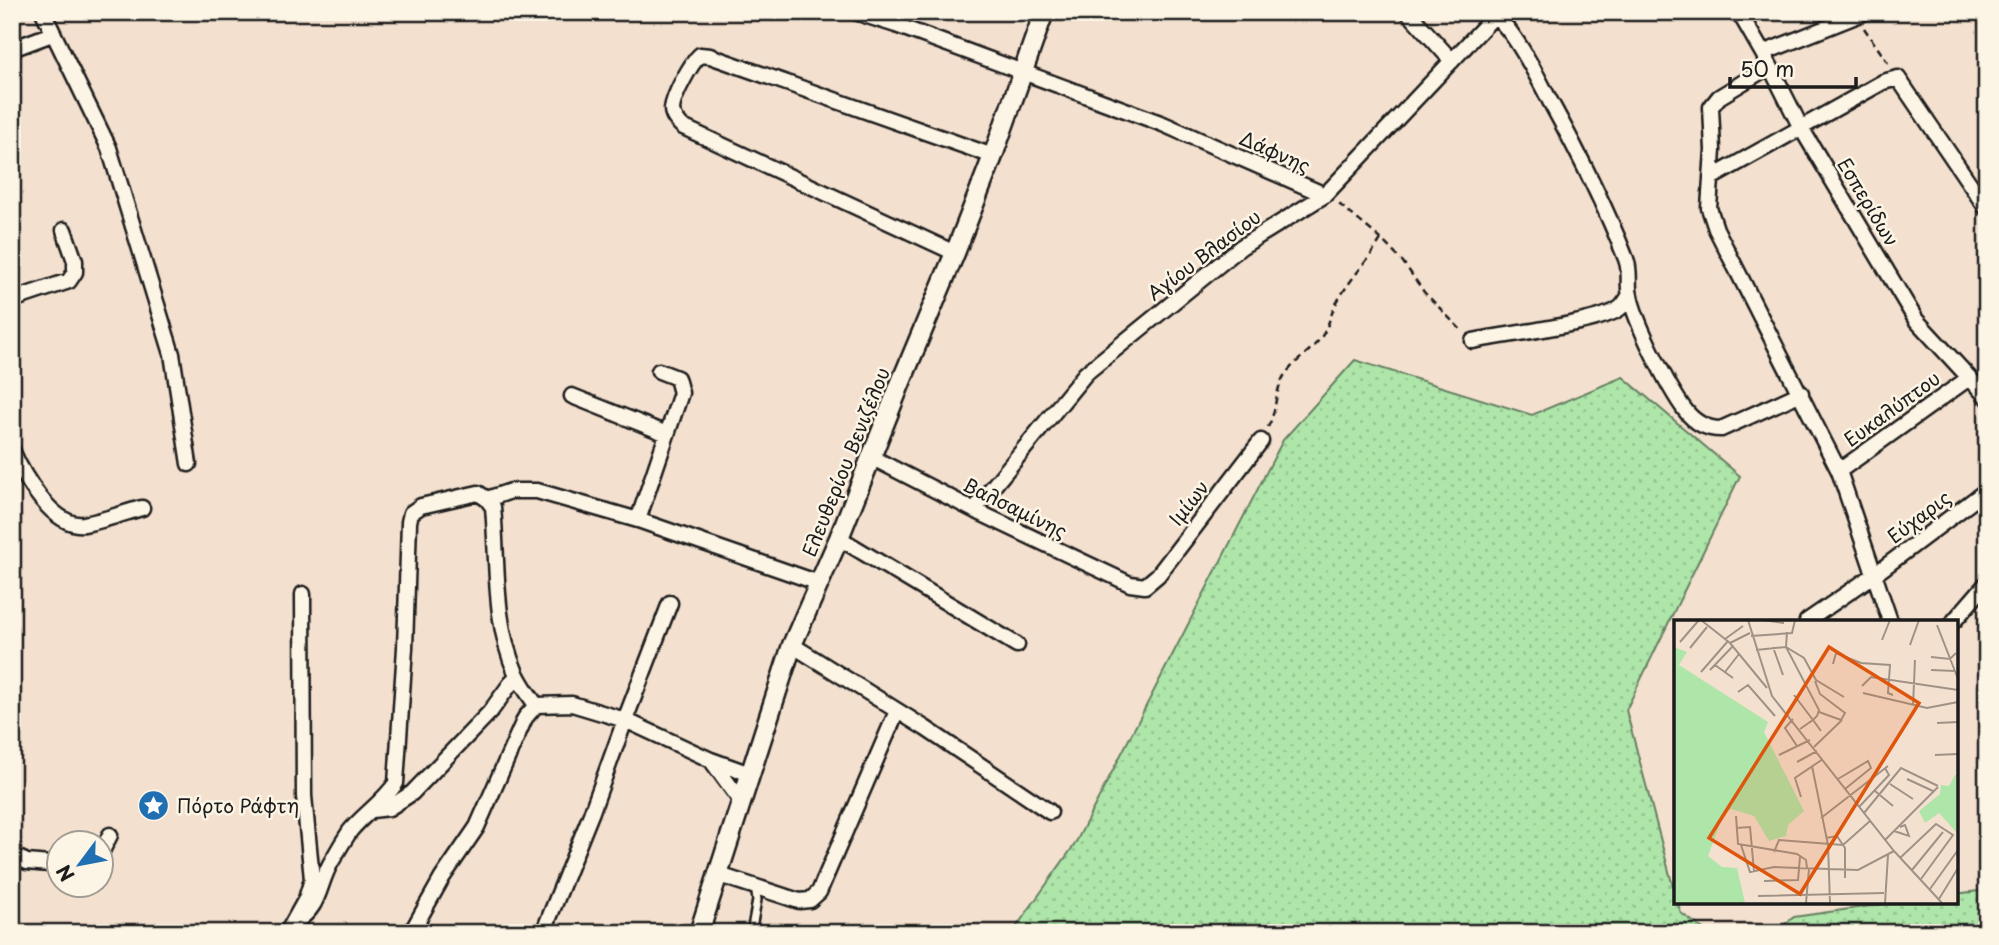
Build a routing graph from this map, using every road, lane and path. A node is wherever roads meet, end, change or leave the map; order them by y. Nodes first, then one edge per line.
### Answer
1 (43, 12) edge
2 (855, 12) edge
3 (1044, 12) edge
4 (1408, 12) edge
5 (1739, 12) edge
6 (1495, 13) edge
7 (1861, 14) edge
8 (52, 34) junction
9 (12, 49) edge
10 (1766, 59) junction
11 (1452, 61) junction
12 (1021, 71) junction
13 (1898, 78) junction
14 (1800, 126) junction
15 (993, 156) junction
16 (1711, 178) junction
17 (1325, 195) junction
18 (1987, 209) edge
19 (64, 230) dead end
20 (1381, 239) junction
21 (955, 253) junction
22 (1630, 295) junction
23 (12, 300) edge
24 (1472, 341) joint
25 (659, 371) dead end
26 (1969, 378) junction
27 (1801, 393) junction
28 (572, 397) dead end
29 (1987, 397) edge
30 (667, 434) junction
31 (1261, 441) joint
32 (12, 450) edge
33 (870, 457) junction
34 (190, 464) dead end
35 (1839, 471) junction
36 (1987, 490) edge
37 (487, 499) junction
38 (142, 508) dead end
39 (974, 510) junction
40 (638, 520) junction
41 (839, 538) junction
42 (1874, 575) junction
43 (820, 583) junction
44 (1987, 583) edge
45 (1145, 586) joint
46 (303, 594) dead end
47 (670, 603) dead end
48 (1808, 620) edge
49 (1890, 620) edge
50 (1955, 620) edge
51 (792, 645) junction
52 (1017, 645) dead end
53 (517, 675) junction
54 (536, 705) junction
55 (897, 711) junction
56 (625, 720) junction
57 (711, 760) junction
58 (750, 774) junction
59 (741, 801) junction
60 (372, 810) junction
61 (1051, 812) dead end
62 (12, 850) edge
63 (46, 864) edge
64 (716, 874) junction
65 (755, 887) junction
66 (291, 928) edge
67 (411, 933) edge
68 (544, 933) edge
69 (699, 933) edge
70 (751, 933) edge

1 - 8 street
2 - 12 street, Δάφνης
3 - 12 street, Ελευθερίου Βενιζέλου
4 - 11 street
5 - 10 street, Εσπερίδων
6 - 11 street, Αγίου Βλασίου
6 - 22 street
7 - 10 street
7 - 13 path
8 - 9 street
8 - 34 street
10 - 14 street, Εσπερίδων
10 - 16 street
11 - 17 street, Αγίου Βλασίου
12 - 15 street, Ελευθερίου Βενιζέλου
12 - 17 street, Δάφνης
13 - 14 street
13 - 18 street
14 - 16 street
14 - 26 street, Εσπερίδων
15 - 21 street, Ελευθερίου Βενιζέλου
15 - 21 street
16 - 27 street
17 - 20 path, Δάφνης
17 - 39 street, Αγίου Βλασίου
19 - 23 street
20 - 24 path, Δάφνης
20 - 31 path
21 - 33 street, Ελευθερίου Βενιζέλου
22 - 24 street
22 - 27 street
25 - 30 street
26 - 29 street, Εσπερίδων
26 - 35 street, Ευκαλύπτου
27 - 35 street
28 - 30 street
30 - 40 street
31 - 45 street, Ιμίων
32 - 38 street
33 - 39 street, Βαλσαμίνης
33 - 41 street, Ελευθερίου Βενιζέλου
35 - 42 street
36 - 42 street, Εύχαρις
37 - 40 street
37 - 53 street
37 - 60 street
39 - 45 street, Βαλσαμίνης
40 - 43 street
41 - 43 street, Ελευθερίου Βενιζέλου
41 - 52 street
42 - 48 street, Εύχαρις
42 - 49 street
43 - 51 street, Ελευθερίου Βενιζέλου
44 - 50 street
46 - 66 street
47 - 56 street
51 - 55 street
51 - 58 street, Ελευθερίου Βενιζέλου
53 - 54 street
53 - 60 street
54 - 56 street
54 - 67 street
55 - 61 street
55 - 65 street
56 - 57 street
56 - 68 street
57 - 58 street
57 - 59 street
58 - 59 street, Ελευθερίου Βενιζέλου
59 - 64 street, Ελευθερίου Βενιζέλου
60 - 66 street
62 - 63 street
64 - 65 street
64 - 69 street, Ελευθερίου Βενιζέλου
65 - 70 lane

